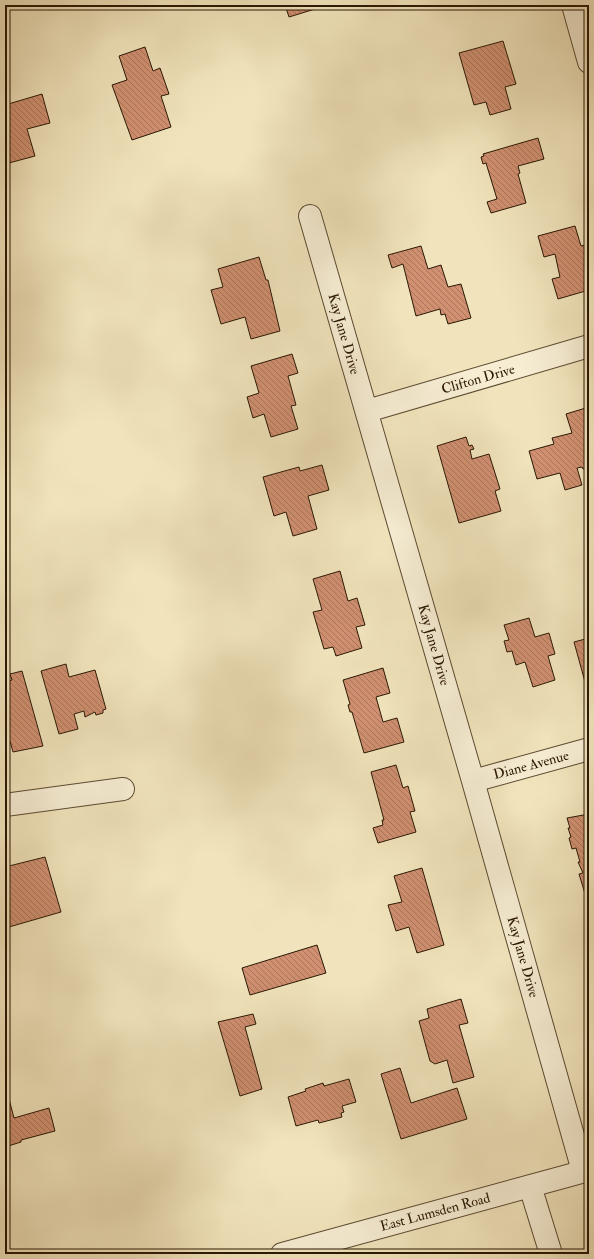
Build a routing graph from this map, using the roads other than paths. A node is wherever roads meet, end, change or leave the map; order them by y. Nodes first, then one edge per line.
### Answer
1 (573, 5) edge
2 (589, 62) edge
3 (310, 216) dead end
4 (589, 346) edge
5 (367, 411) junction
6 (589, 749) edge
7 (473, 781) junction
8 (123, 789) dead end
9 (5, 805) edge
10 (586, 1170) edge
11 (530, 1186) junction
12 (282, 1254) edge
13 (551, 1254) edge

1 - 2 street
3 - 5 street, Kay Jane Drive
4 - 5 street, Clifton Drive
5 - 7 street, Kay Jane Drive
6 - 7 street, Diane Avenue
7 - 10 street, Kay Jane Drive
8 - 9 street
10 - 11 street, East Lumsden Road
11 - 12 street, East Lumsden Road
11 - 13 street

